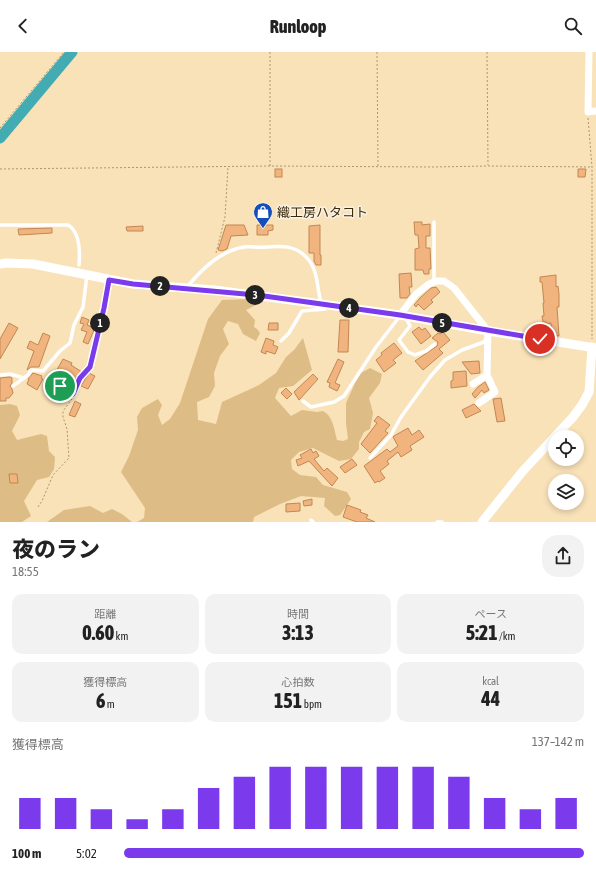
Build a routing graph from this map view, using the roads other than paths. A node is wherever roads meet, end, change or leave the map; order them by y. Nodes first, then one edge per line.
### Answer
1 (589, 52) edge
2 (596, 111) edge
3 (434, 222) dead end
4 (0, 225) edge
5 (0, 264) edge
6 (79, 265) dead end
7 (87, 275) junction
8 (109, 280) junction
9 (434, 282) junction
10 (187, 288) junction
11 (325, 304) junction
12 (403, 316) junction
13 (487, 334) junction
14 (281, 341) dead end
15 (435, 344) dead end
16 (594, 348) edge
17 (0, 374) edge
18 (487, 375) junction
19 (24, 378) junction
20 (61, 384) dead end
21 (473, 384) dead end
22 (13, 386) dead end
23 (303, 401) dead end
24 (479, 403) dead end
25 (370, 458) dead end
26 (437, 522) edge
27 (442, 522) edge
28 (482, 522) edge

1 - 2 street
3 - 9 lane
4 - 6 lane
5 - 7 street
7 - 8 street
7 - 19 lane
8 - 10 street
8 - 20 lane
9 - 12 street
9 - 13 street
10 - 11 street
10 - 11 lane
11 - 12 street
11 - 14 lane
12 - 13 street
12 - 15 lane
12 - 23 lane
13 - 16 street
13 - 18 street
13 - 25 lane
16 - 28 street
17 - 19 lane
18 - 21 street
18 - 24 street
19 - 22 lane
26 - 27 lane

